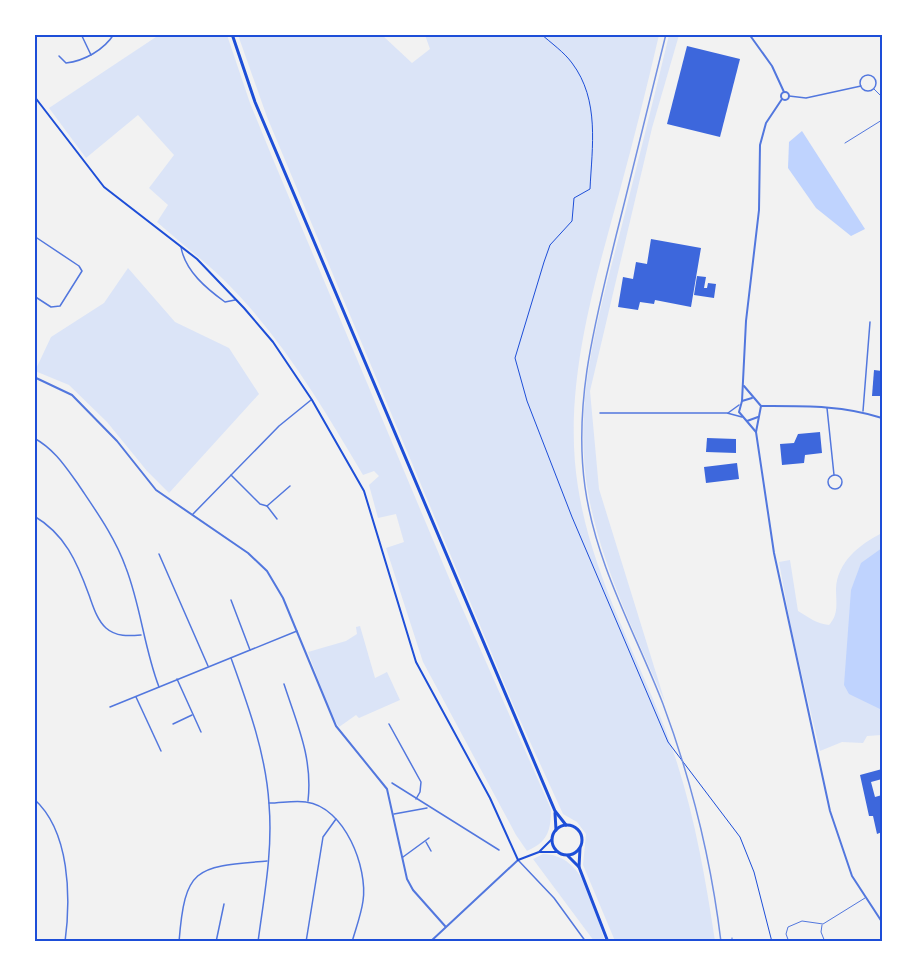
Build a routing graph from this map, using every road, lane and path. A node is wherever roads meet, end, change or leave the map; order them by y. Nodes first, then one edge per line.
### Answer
1 (81, 34) edge
2 (114, 34) edge
3 (232, 34) edge
4 (541, 34) edge
5 (749, 34) edge
6 (91, 55) junction
7 (59, 56) dead end
8 (861, 86) junction
9 (874, 89) junction
10 (784, 92) junction
11 (34, 96) edge
12 (789, 96) junction
13 (882, 97) edge
14 (782, 99) junction
15 (882, 120) edge
16 (845, 143) dead end
17 (34, 236) edge
18 (181, 246) junction
19 (34, 296) edge
20 (236, 299) junction
21 (870, 322) dead end
22 (34, 377) edge
23 (744, 386) junction
24 (754, 399) junction
25 (312, 400) junction
26 (742, 401) junction
27 (740, 405) junction
28 (761, 406) junction
29 (826, 406) junction
30 (863, 411) junction
31 (600, 413) dead end
32 (727, 414) junction
33 (758, 417) junction
34 (743, 418) junction
35 (882, 418) edge
36 (756, 432) junction
37 (34, 438) edge
38 (231, 475) junction
39 (834, 476) junction
40 (290, 486) dead end
41 (267, 506) junction
42 (193, 514) junction
43 (34, 516) edge
44 (277, 519) dead end
45 (159, 554) dead end
46 (231, 600) dead end
47 (297, 630) junction
48 (142, 635) junction
49 (250, 650) junction
50 (231, 658) junction
51 (208, 667) junction
52 (177, 679) junction
53 (284, 684) dead end
54 (159, 687) junction
55 (136, 697) junction
56 (110, 707) dead end
57 (193, 714) junction
58 (172, 724) dead end
59 (389, 724) dead end
60 (201, 732) dead end
61 (160, 751) dead end
62 (392, 783) dead end
63 (34, 799) edge
64 (416, 799) junction
65 (307, 802) junction
66 (269, 803) junction
67 (428, 808) junction
68 (555, 811) junction
69 (394, 814) junction
70 (336, 818) junction
71 (566, 825) junction
72 (556, 830) junction
73 (429, 838) dead end
74 (552, 839) junction
75 (426, 841) junction
76 (580, 848) junction
77 (499, 850) dead end
78 (431, 851) dead end
79 (539, 852) junction
80 (558, 852) junction
81 (567, 856) junction
82 (403, 857) junction
83 (518, 860) junction
84 (269, 861) junction
85 (579, 867) junction
86 (865, 898) junction
87 (224, 904) dead end
88 (882, 922) edge
89 (823, 924) junction
90 (445, 926) junction
91 (732, 938) dead end
92 (66, 942) edge
93 (179, 942) edge
94 (216, 942) edge
95 (258, 942) edge
96 (306, 942) edge
97 (352, 942) edge
98 (430, 942) edge
99 (586, 942) edge
100 (608, 942) edge
101 (732, 942) edge
102 (772, 942) edge
103 (789, 942) edge
104 (825, 942) edge

1 - 6 street
2 - 6 street
3 - 68 main road
4 - 102 path
5 - 10 street
6 - 7 street
8 - 9 street
8 - 9 street
8 - 12 street
9 - 13 lane
10 - 12 street
10 - 14 street
11 - 18 main road
12 - 14 street
14 - 23 street
15 - 16 lane
17 - 19 street
18 - 20 main road
18 - 20 street
20 - 25 main road
21 - 30 street
22 - 42 street
23 - 24 street
23 - 26 street
24 - 26 street
24 - 28 street
25 - 38 street
25 - 83 main road
26 - 27 street
27 - 32 street
27 - 34 street
28 - 29 street
28 - 33 street
29 - 30 street
29 - 39 street
30 - 35 street
31 - 32 street
32 - 34 street
33 - 34 street
33 - 36 street
34 - 36 street
36 - 86 street
37 - 48 street
38 - 41 street
38 - 42 street
39 - 39 street
40 - 41 street
41 - 44 street
42 - 47 street
43 - 48 street
45 - 51 street
46 - 49 street
47 - 49 street
47 - 69 street
48 - 54 street
49 - 50 street
50 - 51 street
50 - 66 street
51 - 52 street
52 - 54 street
52 - 57 street
53 - 65 street
54 - 55 street
55 - 56 street
55 - 61 street
57 - 58 street
57 - 60 street
59 - 64 street
62 - 64 street
63 - 92 street
64 - 67 street
65 - 66 street
65 - 70 street
66 - 84 street
67 - 69 street
67 - 77 street
68 - 71 main road
68 - 72 main road
69 - 82 street
70 - 96 street
70 - 97 street
71 - 72 main road
71 - 76 main road
72 - 74 main road
73 - 75 street
74 - 79 main road
74 - 80 main road
75 - 78 street
75 - 82 street
76 - 81 main road
76 - 85 main road
79 - 80 main road
79 - 83 main road
80 - 81 main road
81 - 85 main road
82 - 90 street
83 - 90 street
83 - 99 street
84 - 93 street
84 - 95 street
85 - 100 main road
86 - 88 street
86 - 89 lane
87 - 94 street
89 - 103 lane
89 - 104 lane
90 - 98 street
91 - 101 lane

